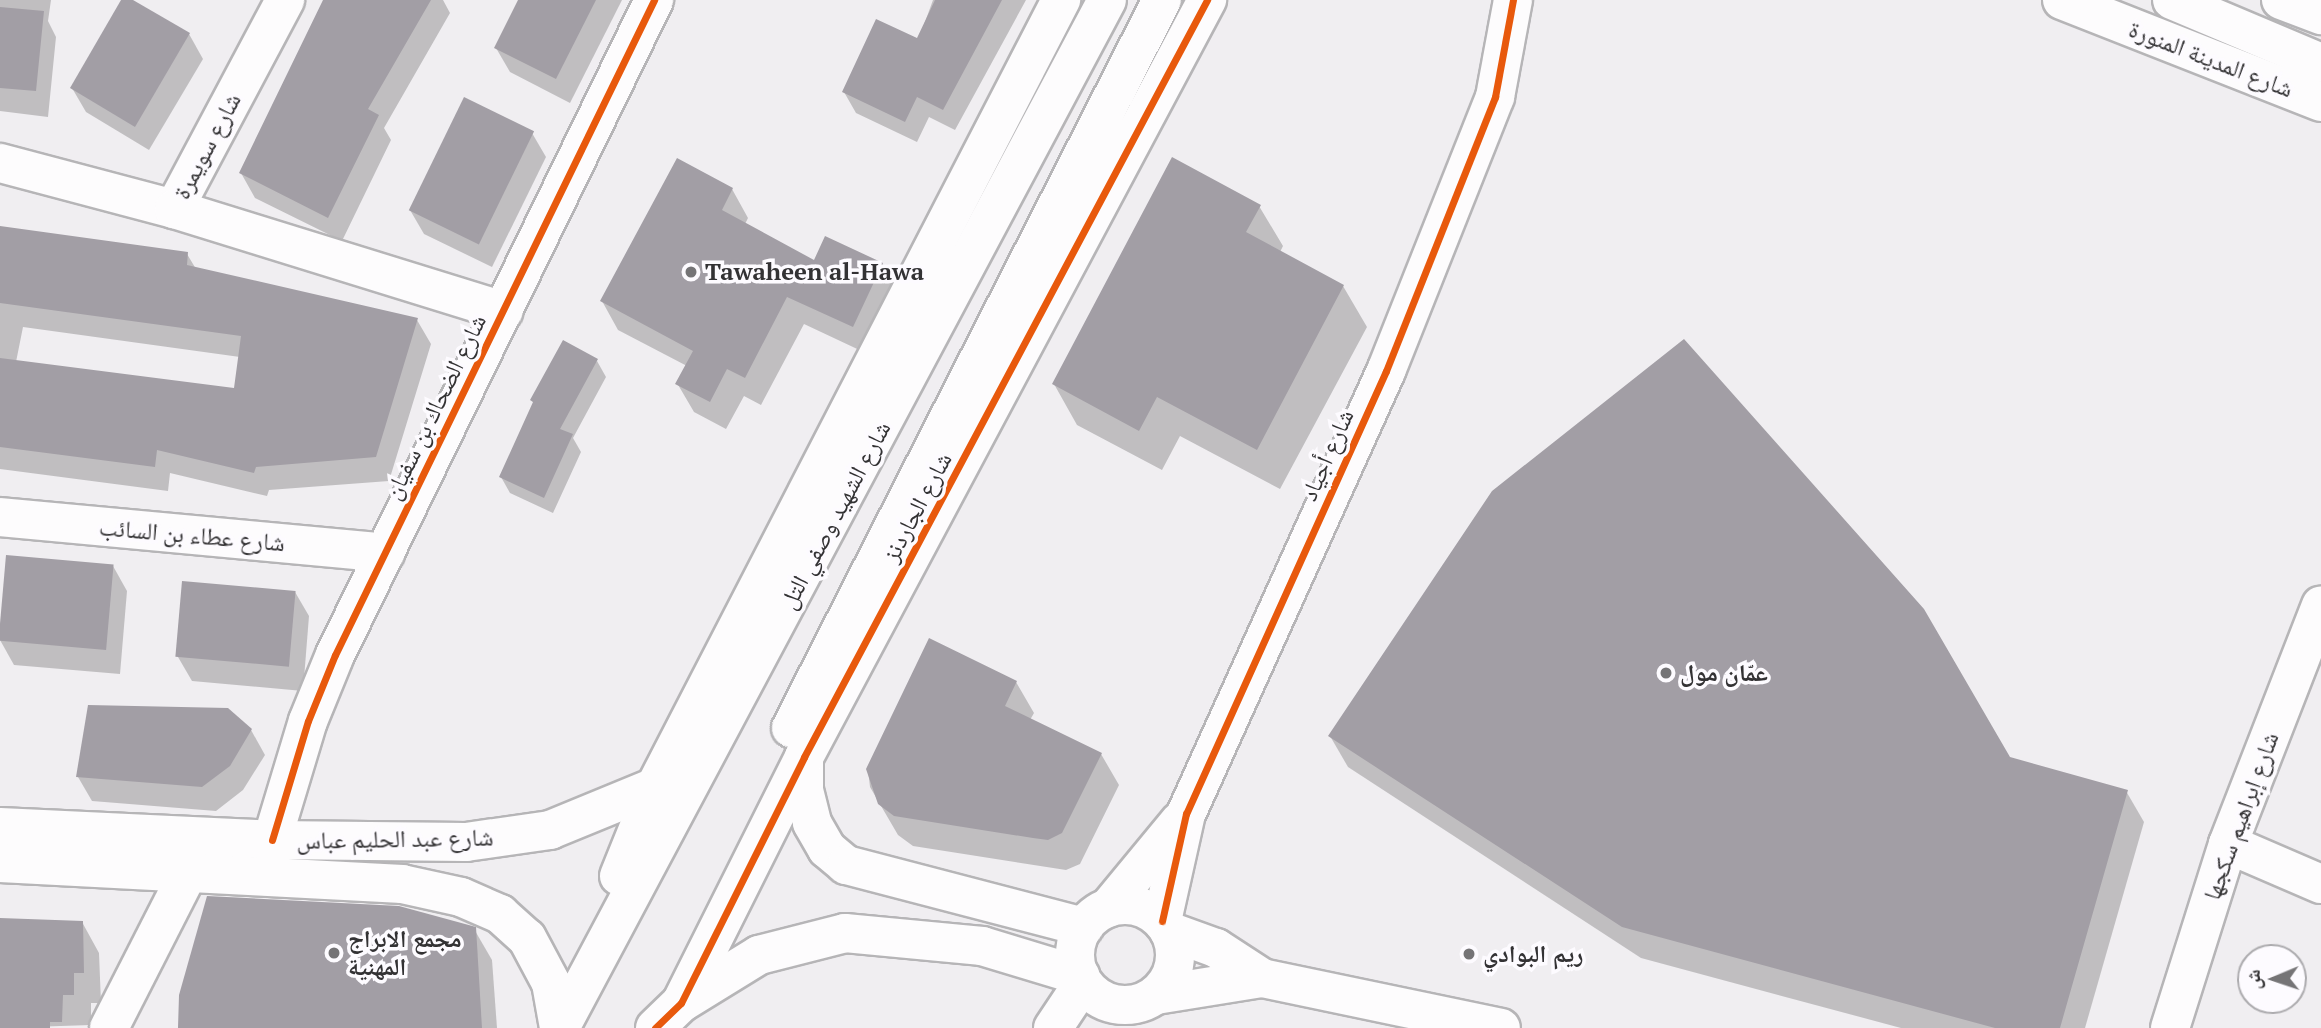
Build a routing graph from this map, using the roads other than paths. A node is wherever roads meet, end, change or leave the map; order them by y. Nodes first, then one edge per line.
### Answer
1 (285, 0) edge
2 (654, 0) edge
3 (1061, 0) edge
4 (1107, 0) edge
5 (1162, 0) edge
6 (1207, 0) edge
7 (1513, 0) edge
8 (2062, 0) edge
9 (2172, 0) edge
10 (2281, 0) edge
11 (2321, 15) edge
12 (2321, 63) edge
13 (2321, 102) edge
14 (0, 163) edge
15 (174, 209) junction
16 (504, 311) junction
17 (0, 517) edge
18 (385, 553) junction
19 (2321, 606) edge
20 (804, 757) junction
21 (655, 787) junction
22 (1186, 814) junction
23 (0, 827) edge
24 (272, 840) junction
25 (2228, 844) junction
26 (0, 863) edge
27 (187, 875) junction
28 (2321, 884) edge
29 (1096, 918) junction
30 (1166, 926) junction
31 (1262, 978) junction
32 (1082, 979) junction
33 (586, 983) junction
34 (1156, 995) junction
35 (1119, 1005) junction
36 (668, 1015) edge
37 (109, 1028) edge
38 (560, 1028) edge
39 (640, 1028) edge
40 (1053, 1028) edge
41 (1086, 1028) edge
42 (1501, 1028) edge
43 (2170, 1028) edge

1 - 15 street, شارع سويمرة
2 - 16 street, شارع الضحاك بن سفيان
3 - 21 street
4 - 33 street, شارع الشهيد وصفي التل
5 - 39 street
6 - 20 street, شارع الجاردنز
7 - 22 street, شارع أجياد
8 - 13 street, شارع المدينة المنورة
9 - 12 street, شارع المدينة المنورة
10 - 11 street
14 - 15 street, شارع سويمرة
15 - 16 street
16 - 18 street, شارع الضحاك بن سفيان
17 - 18 street, شارع عطاء بن السائب
18 - 24 street, شارع الضحاك بن سفيان
19 - 25 street, شارع إبراهيم سكجها
20 - 29 street
20 - 36 street, شارع الجاردنز
21 - 24 street, شارع عبد الحليم عباس
21 - 33 street
22 - 29 street, شارع أجياد
22 - 30 street, شارع أجياد
23 - 24 street, شارع عبد الحليم عباس
25 - 28 street
25 - 43 street, شارع إبراهيم سكجها
26 - 27 street, شارع عبد الحليم عباس
27 - 37 street
27 - 38 street, شارع عبد الحليم عباس
29 - 30 street
29 - 32 street
30 - 31 street
30 - 34 street
31 - 34 street
31 - 42 street
32 - 35 street
32 - 36 street
32 - 40 street
33 - 38 street, شارع الشهيد وصفي التل
34 - 35 street
35 - 41 street

